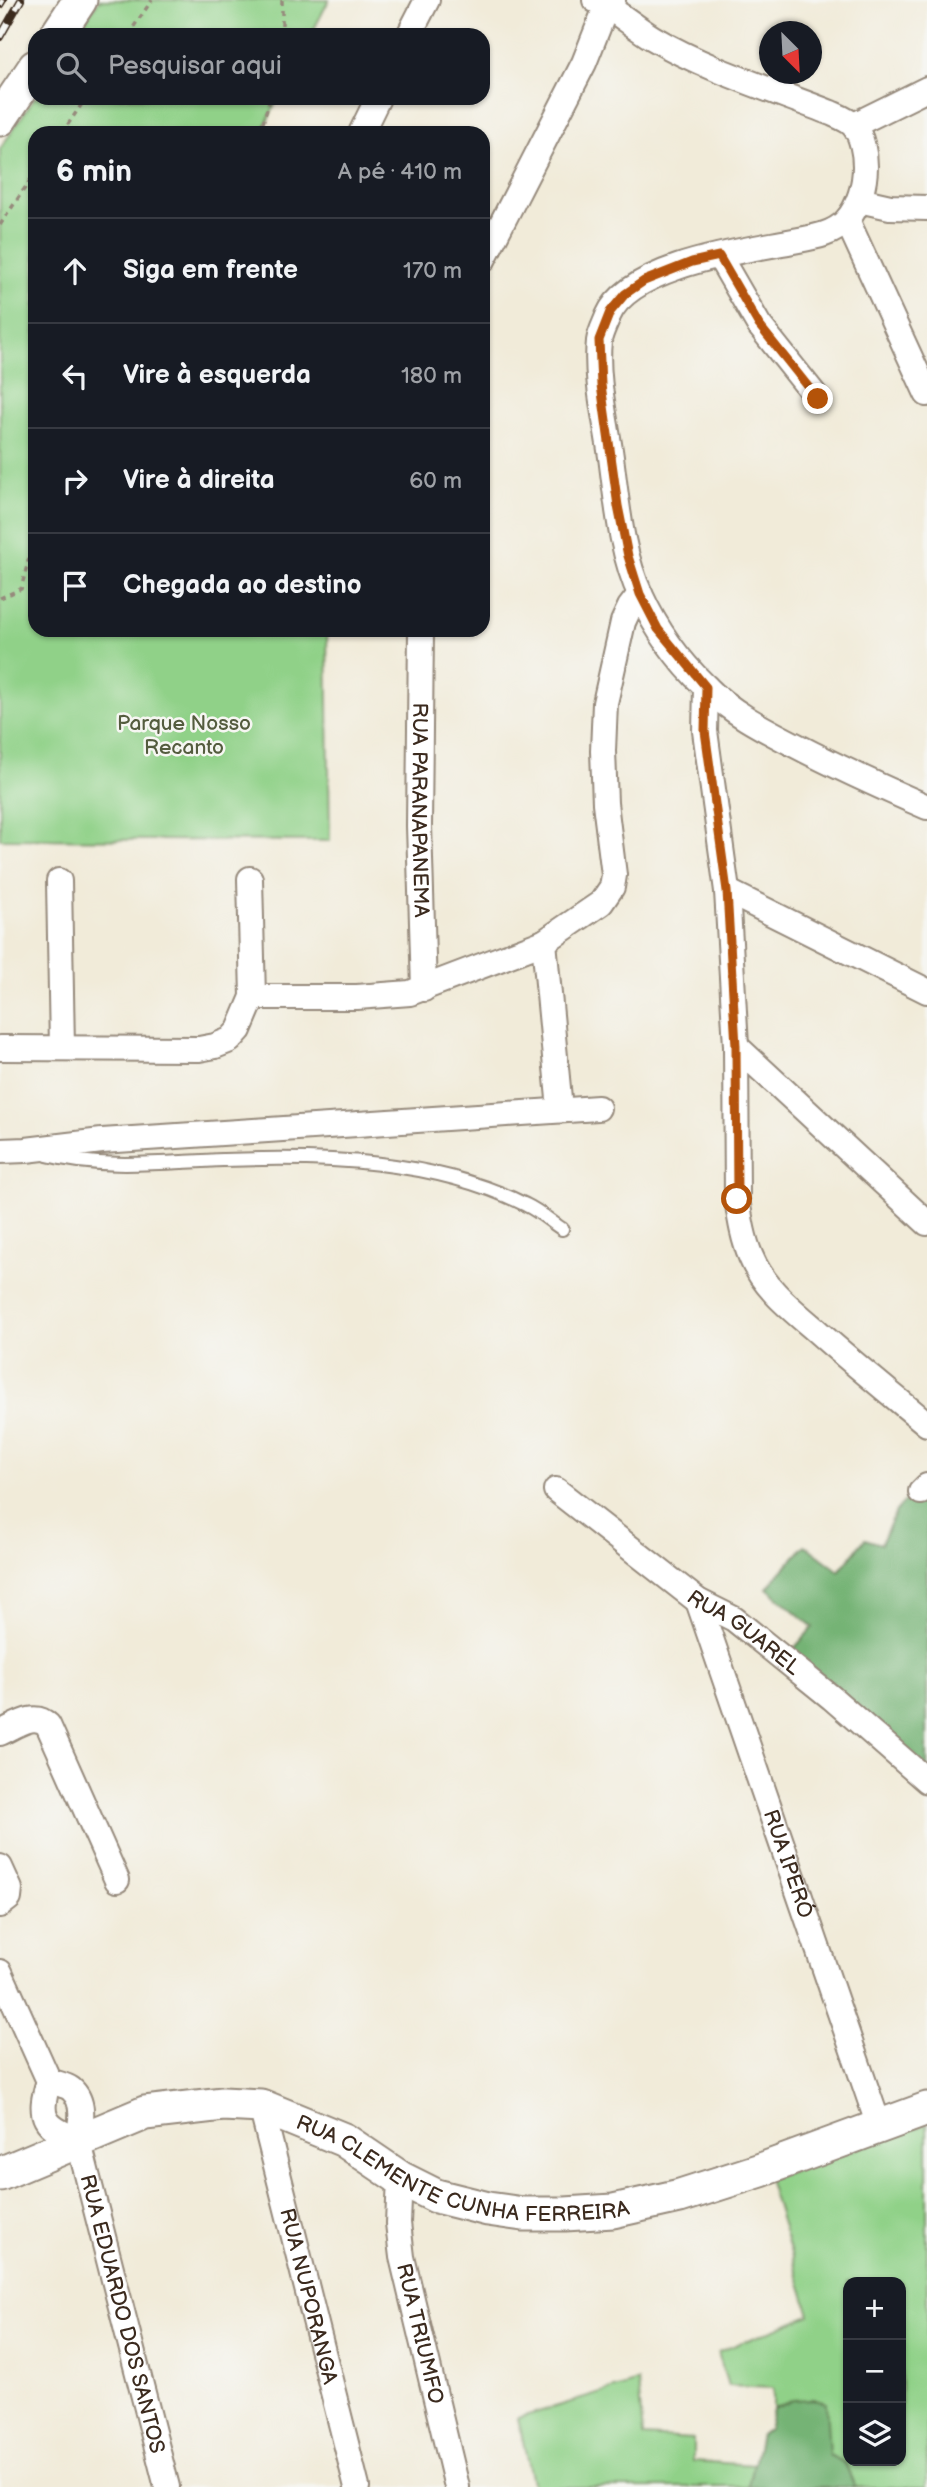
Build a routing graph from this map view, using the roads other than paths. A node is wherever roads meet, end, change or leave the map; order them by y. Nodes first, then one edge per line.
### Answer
1 (80, 0) edge
2 (426, 0) edge
3 (605, 2) edge
4 (62, 28) edge
5 (412, 28) edge
6 (28, 77) edge
7 (927, 89) edge
8 (375, 105) edge
9 (0, 119) edge
10 (854, 125) junction
11 (364, 126) edge
12 (927, 208) edge
13 (853, 210) junction
14 (490, 246) edge
15 (719, 256) junction
16 (927, 394) edge
17 (818, 399) dead end
18 (640, 594) junction
19 (421, 637) edge
20 (706, 687) junction
21 (927, 807) edge
22 (250, 879) dead end
23 (59, 880) dead end
24 (727, 891) junction
25 (544, 942) junction
26 (424, 989) junction
27 (927, 991) edge
28 (253, 997) junction
29 (736, 1046) junction
30 (0, 1048) edge
31 (62, 1048) junction
32 (598, 1108) dead end
33 (560, 1109) junction
34 (26, 1150) junction
35 (0, 1151) edge
36 (927, 1223) edge
37 (562, 1229) dead end
38 (927, 1424) edge
39 (556, 1490) dead end
40 (698, 1601) junction
41 (0, 1733) edge
42 (927, 1781) edge
43 (0, 1867) edge
44 (117, 1880) dead end
45 (0, 1905) edge
46 (0, 1972) edge
47 (49, 2081) junction
48 (261, 2106) junction
49 (927, 2109) edge
50 (879, 2126) junction
51 (78, 2139) junction
52 (0, 2174) edge
53 (400, 2178) junction
54 (167, 2487) edge
55 (357, 2487) edge
56 (457, 2487) edge

1 - 4 street
2 - 5 street
3 - 10 street
3 - 14 street
6 - 9 street
7 - 10 street
8 - 11 street
10 - 13 street
12 - 13 street
13 - 15 street
13 - 16 street
15 - 17 street
15 - 18 street
18 - 20 street
18 - 25 street
19 - 26 street, RUA PARANAPANEMA
20 - 21 street
20 - 24 street
22 - 28 street
23 - 31 street
24 - 27 street
24 - 29 street
25 - 26 street
25 - 33 street
26 - 28 street
28 - 31 street
29 - 36 street
29 - 38 street
30 - 31 street
32 - 33 street
33 - 34 street
34 - 35 street
34 - 37 lane
39 - 40 street, RUA GUAREL
40 - 42 street, RUA GUAREL
40 - 50 street, RUA IPERÓ
41 - 44 street
43 - 45 street
46 - 47 street
47 - 51 street, RUA EDUARDO DOS SANTOS
47 - 51 street
48 - 51 street, RUA CLEMENTE CUNHA FERREIRA
48 - 53 street, RUA CLEMENTE CUNHA FERREIRA
48 - 55 street, RUA NUPORANGA
49 - 50 street, RUA CLEMENTE CUNHA FERREIRA
50 - 53 street, RUA CLEMENTE CUNHA FERREIRA
51 - 52 street, RUA CLEMENTE CUNHA FERREIRA
51 - 54 street, RUA EDUARDO DOS SANTOS
53 - 56 street, RUA TRIUMFO

